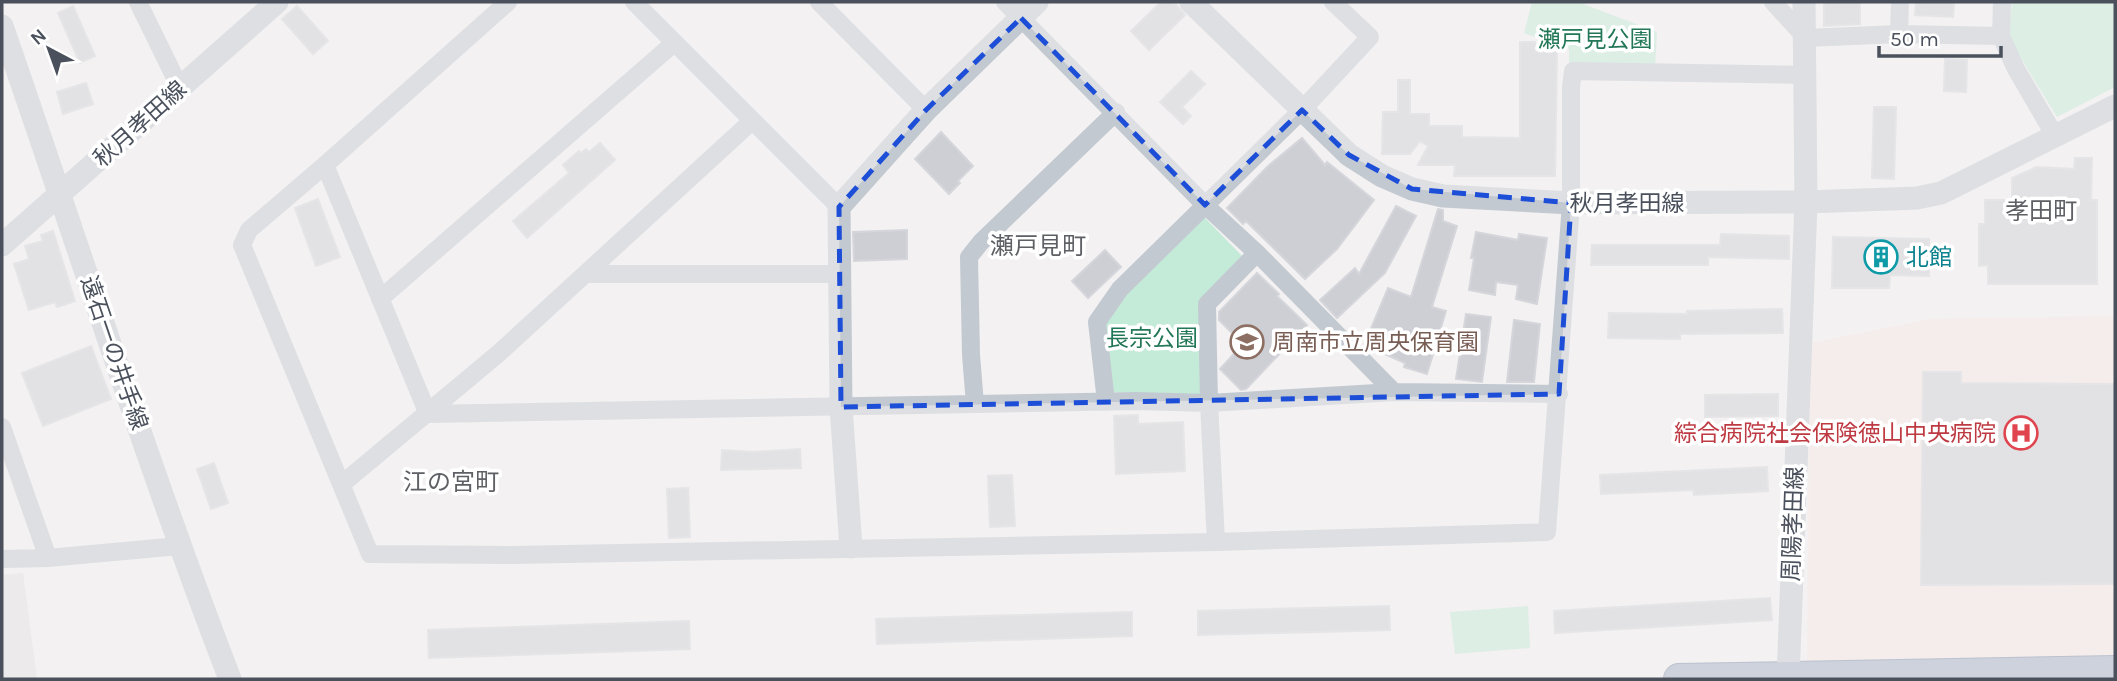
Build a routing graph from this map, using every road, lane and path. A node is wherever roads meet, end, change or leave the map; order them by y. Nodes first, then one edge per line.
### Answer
1 (138, 2) edge
2 (277, 2) edge
3 (508, 2) edge
4 (634, 2) edge
5 (819, 2) edge
6 (1005, 2) edge
7 (1191, 2) edge
8 (1334, 2) edge
9 (1773, 2) edge
10 (1804, 2) edge
11 (1900, 2) edge
12 (2001, 2) edge
13 (1029, 10) edge
14 (2, 26) edge
15 (1899, 34) junction
16 (2001, 36) junction
17 (1805, 38) junction
18 (674, 43) junction
19 (1806, 75) junction
20 (180, 88) junction
21 (2115, 106) edge
22 (926, 110) junction
23 (1302, 110) junction
24 (1116, 113) junction
25 (752, 121) junction
26 (2055, 136) junction
27 (325, 165) junction
28 (61, 194) junction
29 (1806, 202) junction
30 (1571, 204) junction
31 (1205, 205) junction
32 (839, 206) junction
33 (2, 245) edge
34 (1257, 253) junction
35 (586, 274) junction
36 (838, 274) junction
37 (380, 299) junction
38 (1394, 392) junction
39 (1559, 394) junction
40 (1106, 402) junction
41 (1209, 403) junction
42 (975, 404) junction
43 (841, 407) junction
44 (428, 414) junction
45 (2, 427) edge
46 (342, 484) junction
47 (1216, 542) junction
48 (179, 546) junction
49 (851, 547) junction
50 (48, 558) junction
51 (2, 559) edge
52 (2115, 671) edge
53 (1788, 678) edge
54 (230, 679) edge
55 (1679, 679) edge

1 - 20 street
2 - 20 street, 秋月孝田線
3 - 27 street
4 - 18 street
5 - 22 street
6 - 13 street
7 - 23 street, 秋月孝田線
8 - 23 street
9 - 17 street
10 - 17 street, 周陽孝田線
11 - 15 street
12 - 16 street
13 - 22 street
13 - 24 street
14 - 28 street, 遠石一の井手線
15 - 16 street
15 - 17 street
16 - 26 street
17 - 19 street, 周陽孝田線
18 - 25 street
18 - 37 street
19 - 29 street, 周陽孝田線
19 - 30 street
20 - 28 street, 秋月孝田線
21 - 26 street, 秋月孝田線
22 - 32 street
23 - 30 street, 秋月孝田線
23 - 31 street
24 - 31 street
24 - 42 street
25 - 32 street
25 - 35 street
26 - 29 street, 秋月孝田線
27 - 37 street
27 - 46 street
28 - 33 street, 秋月孝田線
28 - 48 street, 遠石一の井手線
29 - 30 street, 秋月孝田線
29 - 53 street, 周陽孝田線
30 - 39 street
31 - 34 street
31 - 40 street
32 - 36 street
34 - 38 street
34 - 41 street
35 - 36 street
35 - 44 street
36 - 43 street
37 - 44 street
38 - 39 street
38 - 41 street
39 - 47 street
40 - 41 street
40 - 42 street
41 - 47 street
42 - 43 street
43 - 44 street
43 - 49 street
44 - 46 street
45 - 50 street
46 - 49 street
47 - 49 street
48 - 50 street
48 - 54 street, 遠石一の井手線
50 - 51 street
52 - 53 highway
53 - 55 highway

